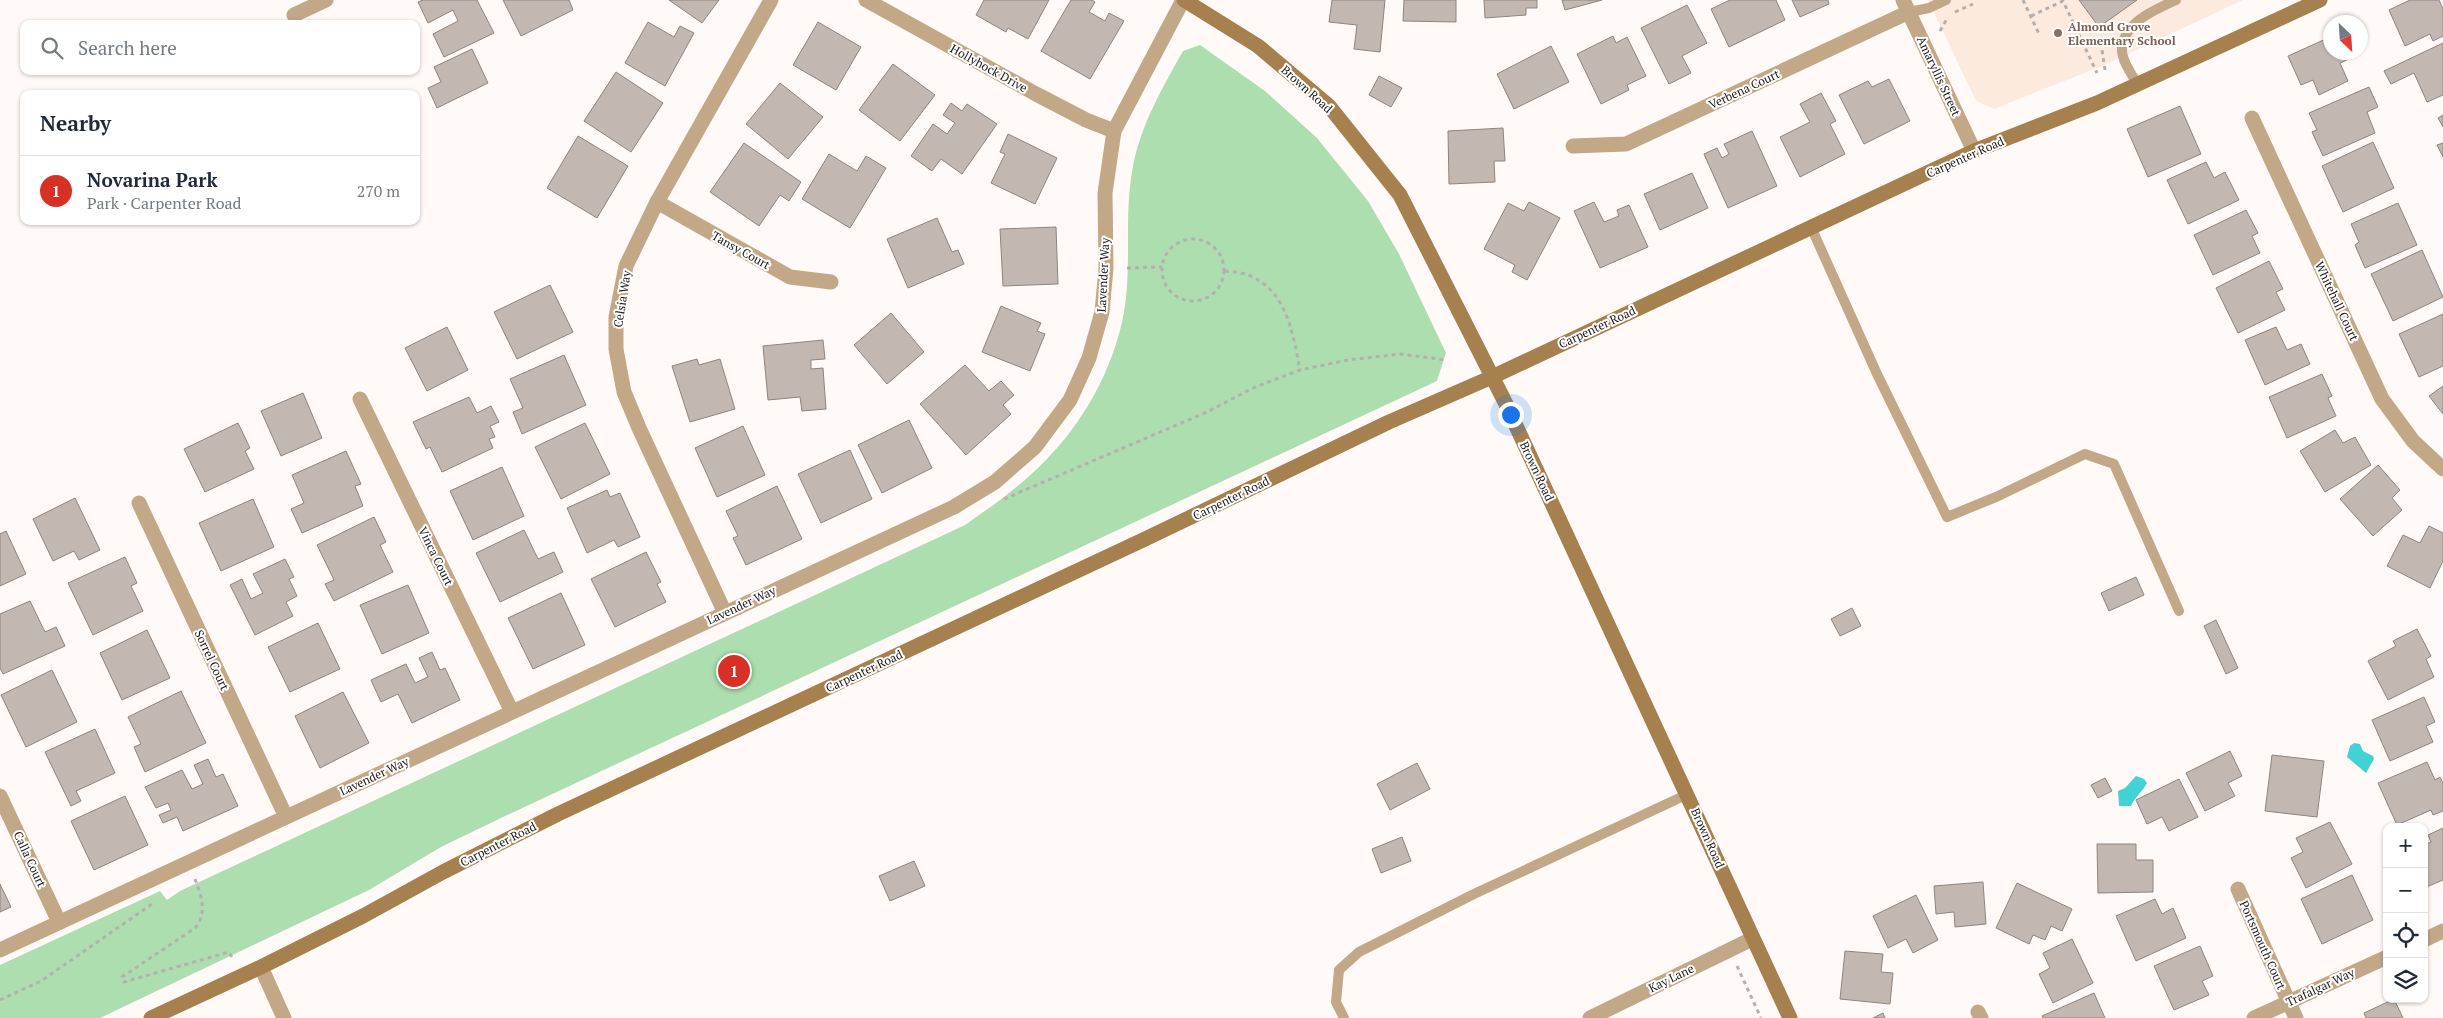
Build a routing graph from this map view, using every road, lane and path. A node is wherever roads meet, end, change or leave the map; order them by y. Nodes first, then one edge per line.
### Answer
1 (326, 0) edge
2 (771, 0) edge
3 (866, 0) edge
4 (1183, 0) edge
5 (1946, 0) edge
6 (2023, 0) edge
7 (2063, 0) edge
8 (2176, 0) edge
9 (2320, 0) edge
10 (1906, 6) edge
11 (294, 16) dead end
12 (2031, 16) junction
13 (2040, 34) dead end
14 (2097, 73) dead end
15 (2138, 85) junction
16 (2252, 118) dead end
17 (1114, 131) junction
18 (1573, 146) dead end
19 (1974, 151) junction
20 (657, 202) junction
21 (1811, 227) junction
22 (1127, 268) dead end
23 (1162, 268) junction
24 (1225, 271) junction
25 (831, 282) dead end
26 (1446, 360) dead end
27 (1300, 370) junction
28 (1492, 377) junction
29 (360, 398) dead end
30 (2443, 469) edge
31 (999, 501) dead end
32 (139, 503) dead end
33 (2179, 611) dead end
34 (725, 613) junction
35 (512, 712) junction
36 (1688, 794) junction
37 (0, 796) edge
38 (286, 817) junction
39 (195, 878) dead end
40 (2238, 888) dead end
41 (155, 902) dead end
42 (59, 922) junction
43 (2443, 931) edge
44 (2428, 938) edge
45 (1752, 939) junction
46 (0, 950) edge
47 (1730, 950) junction
48 (2385, 958) edge
49 (233, 959) dead end
50 (261, 967) junction
51 (0, 1000) edge
52 (2289, 1002) junction
53 (151, 1018) edge
54 (284, 1018) edge
55 (1344, 1018) edge
56 (1590, 1018) edge
57 (1761, 1018) edge
58 (1790, 1018) edge
59 (2254, 1018) edge
60 (2296, 1018) edge

1 - 11 street
2 - 20 street, Celsia Way
3 - 17 street, Hollyhock Drive
4 - 17 street, Lavender Way
4 - 28 street, Brown Road
5 - 10 lane
6 - 12 path
7 - 12 path
7 - 14 path
8 - 15 lane
9 - 15 street, Carpenter Road
10 - 18 street, Verbena Court
10 - 19 street, Amaryllis Street
12 - 13 path
15 - 19 street, Carpenter Road
16 - 30 street, Whitehall Court
17 - 34 street, Lavender Way
19 - 21 street, Carpenter Road
20 - 25 street, Tansy Court
20 - 34 street, Celsia Way
21 - 28 street, Carpenter Road
21 - 33 lane
22 - 23 path
23 - 24 path
23 - 24 path
24 - 27 path
26 - 27 path
27 - 31 path
28 - 36 street, Brown Road
28 - 50 street, Carpenter Road
29 - 35 street, Vinca Court
32 - 38 street, Sorrel Court
34 - 35 street, Lavender Way
35 - 38 street, Lavender Way
36 - 45 street, Brown Road
36 - 55 lane
37 - 42 street, Calla Court
38 - 42 street, Lavender Way
39 - 49 path
40 - 52 street, Portsmouth Court
41 - 51 path
42 - 46 street, Lavender Way
43 - 44 street
45 - 47 street, Kay Lane
45 - 58 street, Brown Road
47 - 56 street, Kay Lane
47 - 57 path
48 - 52 street, Trafalgar Way
50 - 53 street, Carpenter Road
50 - 54 street
52 - 59 street, Trafalgar Way
52 - 60 street, Portsmouth Court

